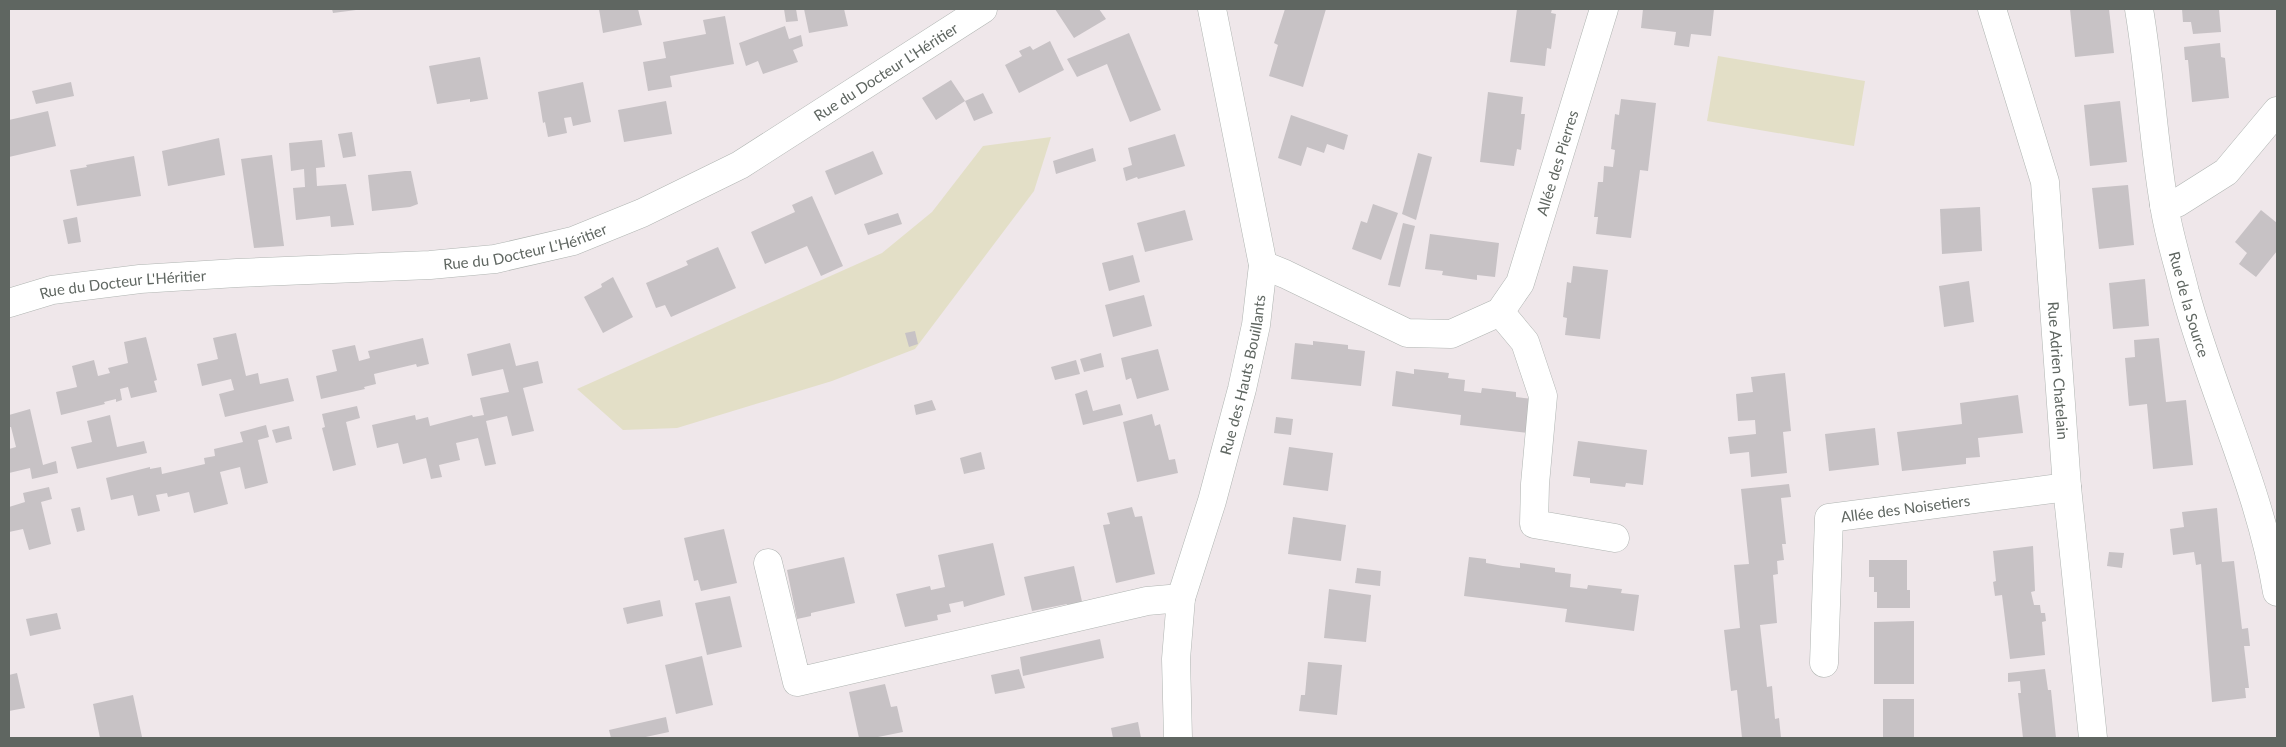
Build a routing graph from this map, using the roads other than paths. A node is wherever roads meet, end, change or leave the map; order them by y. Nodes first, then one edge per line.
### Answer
1 (983, 9) edge
2 (1212, 9) edge
3 (1604, 9) edge
4 (1992, 9) edge
5 (2139, 9) edge
6 (2277, 111) edge
7 (2164, 205) junction
8 (1263, 265) junction
9 (9, 303) edge
10 (1500, 312) junction
11 (2067, 487) junction
12 (1615, 538) dead end
13 (768, 563) dead end
14 (2275, 564) edge
15 (2277, 592) edge
16 (1181, 598) junction
17 (1824, 663) dead end
18 (1178, 738) edge
19 (2093, 738) edge

1 - 9 street, Rue du Docteur L'Héritier
2 - 8 street, Rue des Hauts Bouillants
3 - 10 street, Allée des Pierres
4 - 11 street, Rue Adrien Chatelain
5 - 7 street, Rue de la Source
6 - 7 street
7 - 14 street, Rue de la Source
8 - 10 street
8 - 16 street, Rue des Hauts Bouillants
10 - 12 street
11 - 17 street, Allée des Noisetiers
11 - 19 street, Rue Adrien Chatelain
13 - 16 street
14 - 15 street, Rue de la Source
16 - 18 street, Rue des Hauts Bouillants

